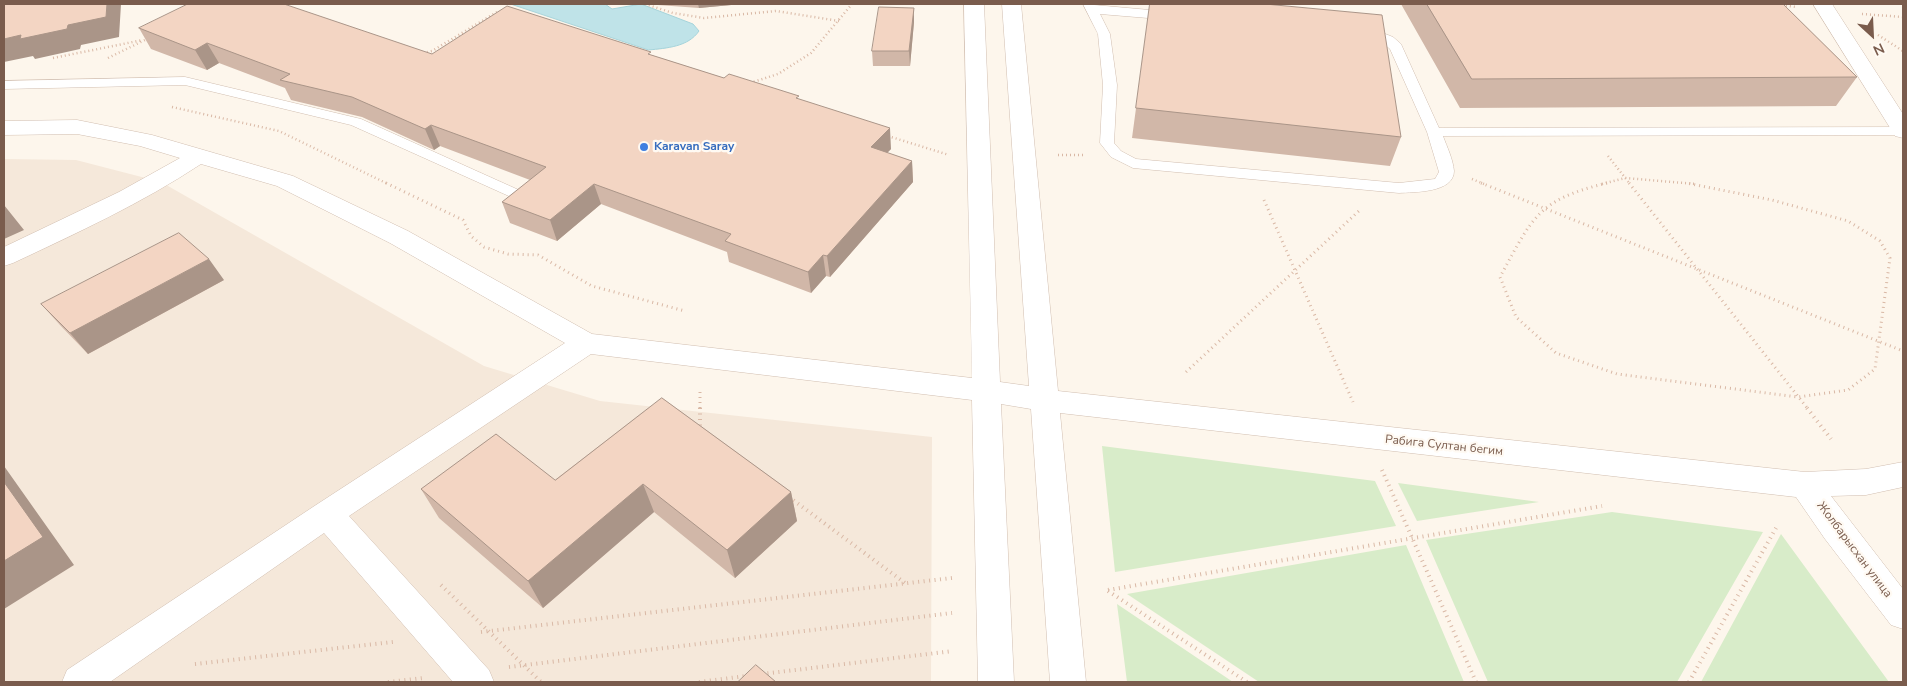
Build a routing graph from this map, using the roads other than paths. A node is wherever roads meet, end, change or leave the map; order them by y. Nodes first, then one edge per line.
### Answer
1 (974, 4) edge
2 (1012, 4) edge
3 (1822, 4) edge
4 (1091, 7) edge
5 (1180, 16) edge
6 (1352, 29) edge
7 (4, 85) edge
8 (4, 128) edge
9 (1903, 131) edge
10 (1434, 132) junction
11 (198, 156) junction
12 (516, 194) edge
13 (4, 257) edge
14 (586, 343) junction
15 (986, 391) junction
16 (1045, 400) junction
17 (1903, 475) edge
18 (1805, 485) junction
19 (327, 514) junction
20 (1903, 614) edge
21 (472, 677) edge
22 (80, 682) edge
23 (996, 682) edge
24 (1068, 682) edge

1 - 15 street
2 - 16 street
3 - 9 street
4 - 5 lane
4 - 10 lane
6 - 10 lane
7 - 12 lane
8 - 11 street
9 - 10 lane
11 - 13 street
11 - 14 street
14 - 15 street, Рабига Султан бегим
14 - 19 street
15 - 16 street, Рабига Султан бегим
15 - 23 street
16 - 18 street, Рабига Султан бегим
16 - 24 street
17 - 18 street, Рабига Султан бегим
18 - 20 street, Жолбарысхан улица
19 - 21 street
19 - 22 street

